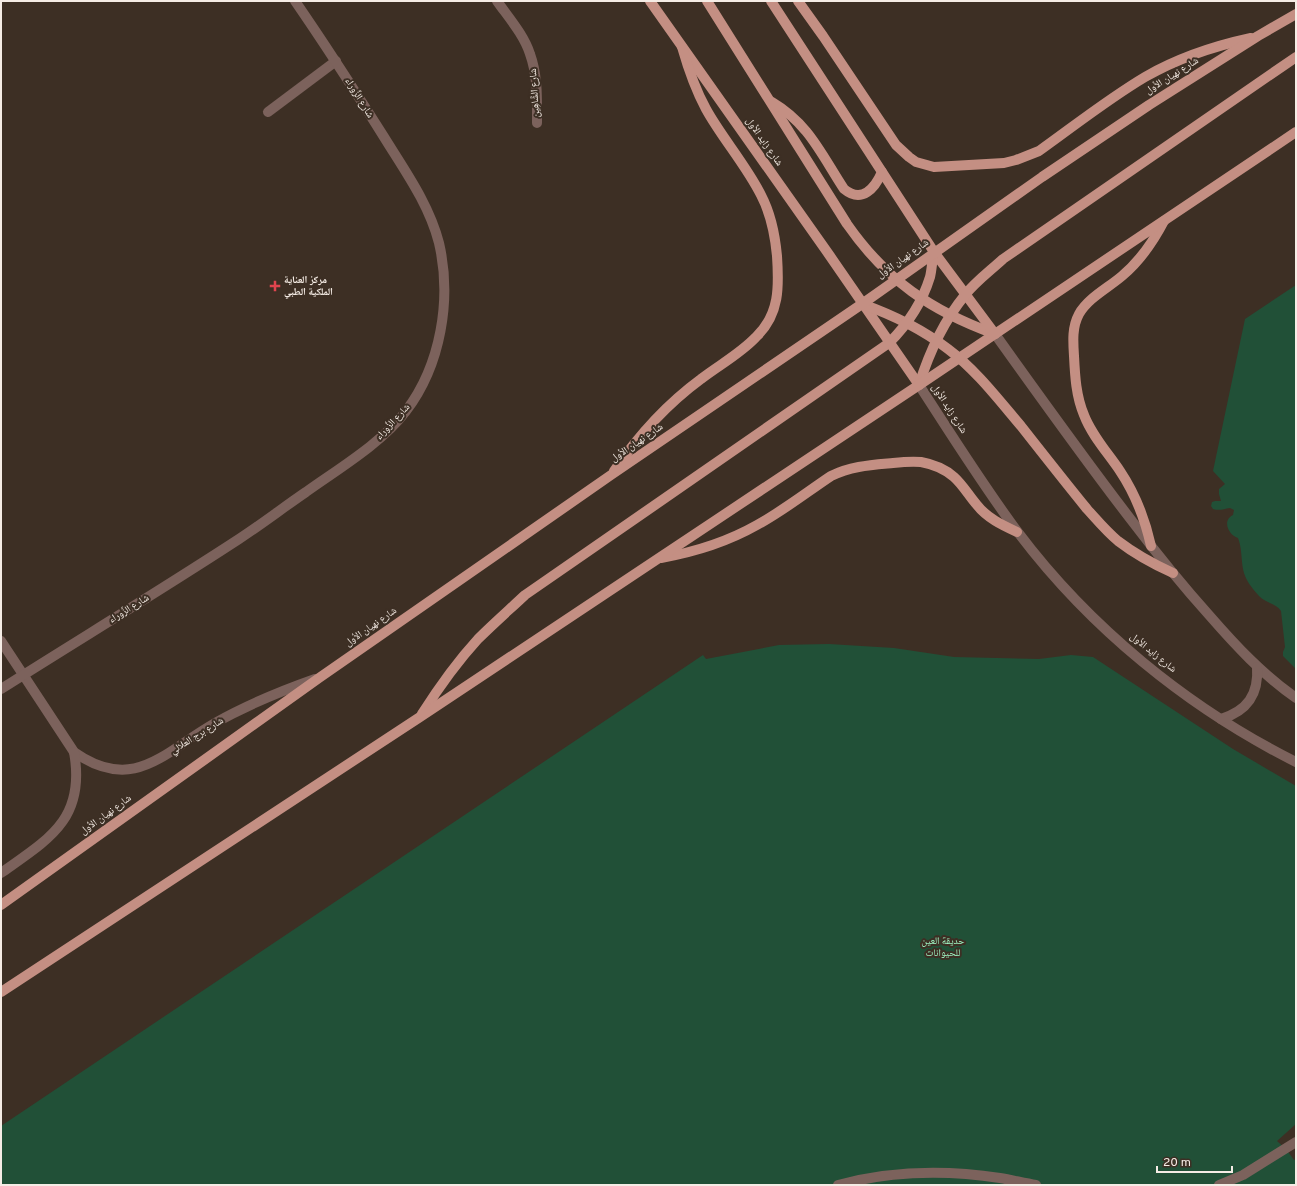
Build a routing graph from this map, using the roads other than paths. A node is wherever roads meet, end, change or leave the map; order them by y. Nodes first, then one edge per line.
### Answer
1 (295, 1) edge
2 (498, 1) edge
3 (650, 1) edge
4 (707, 1) edge
5 (771, 1) edge
6 (798, 1) edge
7 (1296, 14) edge
8 (1258, 36) junction
9 (682, 47) junction
10 (1296, 57) edge
11 (336, 61) junction
12 (770, 101) junction
13 (268, 112) dead end
14 (537, 123) dead end
15 (1296, 132) edge
16 (882, 172) junction
17 (1165, 219) junction
18 (934, 252) junction
19 (896, 279) junction
20 (965, 294) junction
21 (922, 299) junction
22 (862, 304) junction
23 (950, 315) junction
24 (908, 323) junction
25 (995, 334) junction
26 (936, 340) junction
27 (889, 343) junction
28 (959, 358) junction
29 (919, 385) junction
30 (611, 475) junction
31 (1017, 532) junction
32 (1151, 546) junction
33 (657, 559) junction
34 (1173, 573) junction
35 (1, 642) edge
36 (1257, 667) junction
37 (23, 675) junction
38 (319, 678) junction
39 (1, 689) edge
40 (1296, 698) edge
41 (420, 717) junction
42 (1221, 719) junction
43 (74, 752) junction
44 (1296, 762) edge
45 (1, 873) edge
46 (1, 905) edge
47 (1, 992) edge
48 (1296, 1142) edge
49 (838, 1185) edge
50 (1036, 1185) edge
51 (1219, 1185) edge

1 - 11 street, شارع الزَّوراء
2 - 14 street, شارع الشَّاهِين
3 - 9 main road, شارع زايد الأول
4 - 12 main road
5 - 16 main road
6 - 8 main road
7 - 8 main road, شارع نهيان الأول
8 - 18 main road, شارع نهيان الأول
9 - 22 main road, شارع زايد الأول
9 - 30 main road
10 - 20 main road
11 - 13 street
11 - 37 street, شارع الزَّوراء
12 - 16 main road
12 - 19 main road
15 - 17 main road
16 - 18 main road
17 - 25 main road
17 - 32 main road
18 - 19 main road, شارع نهيان الأول
18 - 20 main road
18 - 21 main road
19 - 21 main road
19 - 22 main road, شارع نهيان الأول
20 - 23 main road
20 - 25 main road
21 - 23 main road
21 - 24 main road
22 - 24 main road
22 - 27 main road, شارع زايد الأول
22 - 30 main road, شارع نهيان الأول
23 - 25 main road
23 - 26 main road
24 - 26 main road
24 - 27 main road
25 - 28 main road
25 - 32 street
26 - 28 main road
26 - 29 main road
27 - 29 main road, شارع زايد الأول
27 - 41 main road
28 - 29 main road
28 - 34 main road
29 - 31 street, شارع زايد الأول
29 - 33 main road
30 - 38 main road, شارع نهيان الأول
31 - 33 main road
31 - 42 street, شارع زايد الأول
32 - 34 street
33 - 41 main road
34 - 36 street
35 - 37 street, شارع برج العلالي
36 - 40 street
36 - 42 street
37 - 39 street, شارع الزَّوراء
37 - 43 street, شارع برج العلالي
38 - 43 street, شارع برج العلالي
38 - 46 main road, شارع نهيان الأول
41 - 47 main road
42 - 44 street, شارع زايد الأول
43 - 45 street, شارع برج العلالي
48 - 51 street
49 - 50 street

